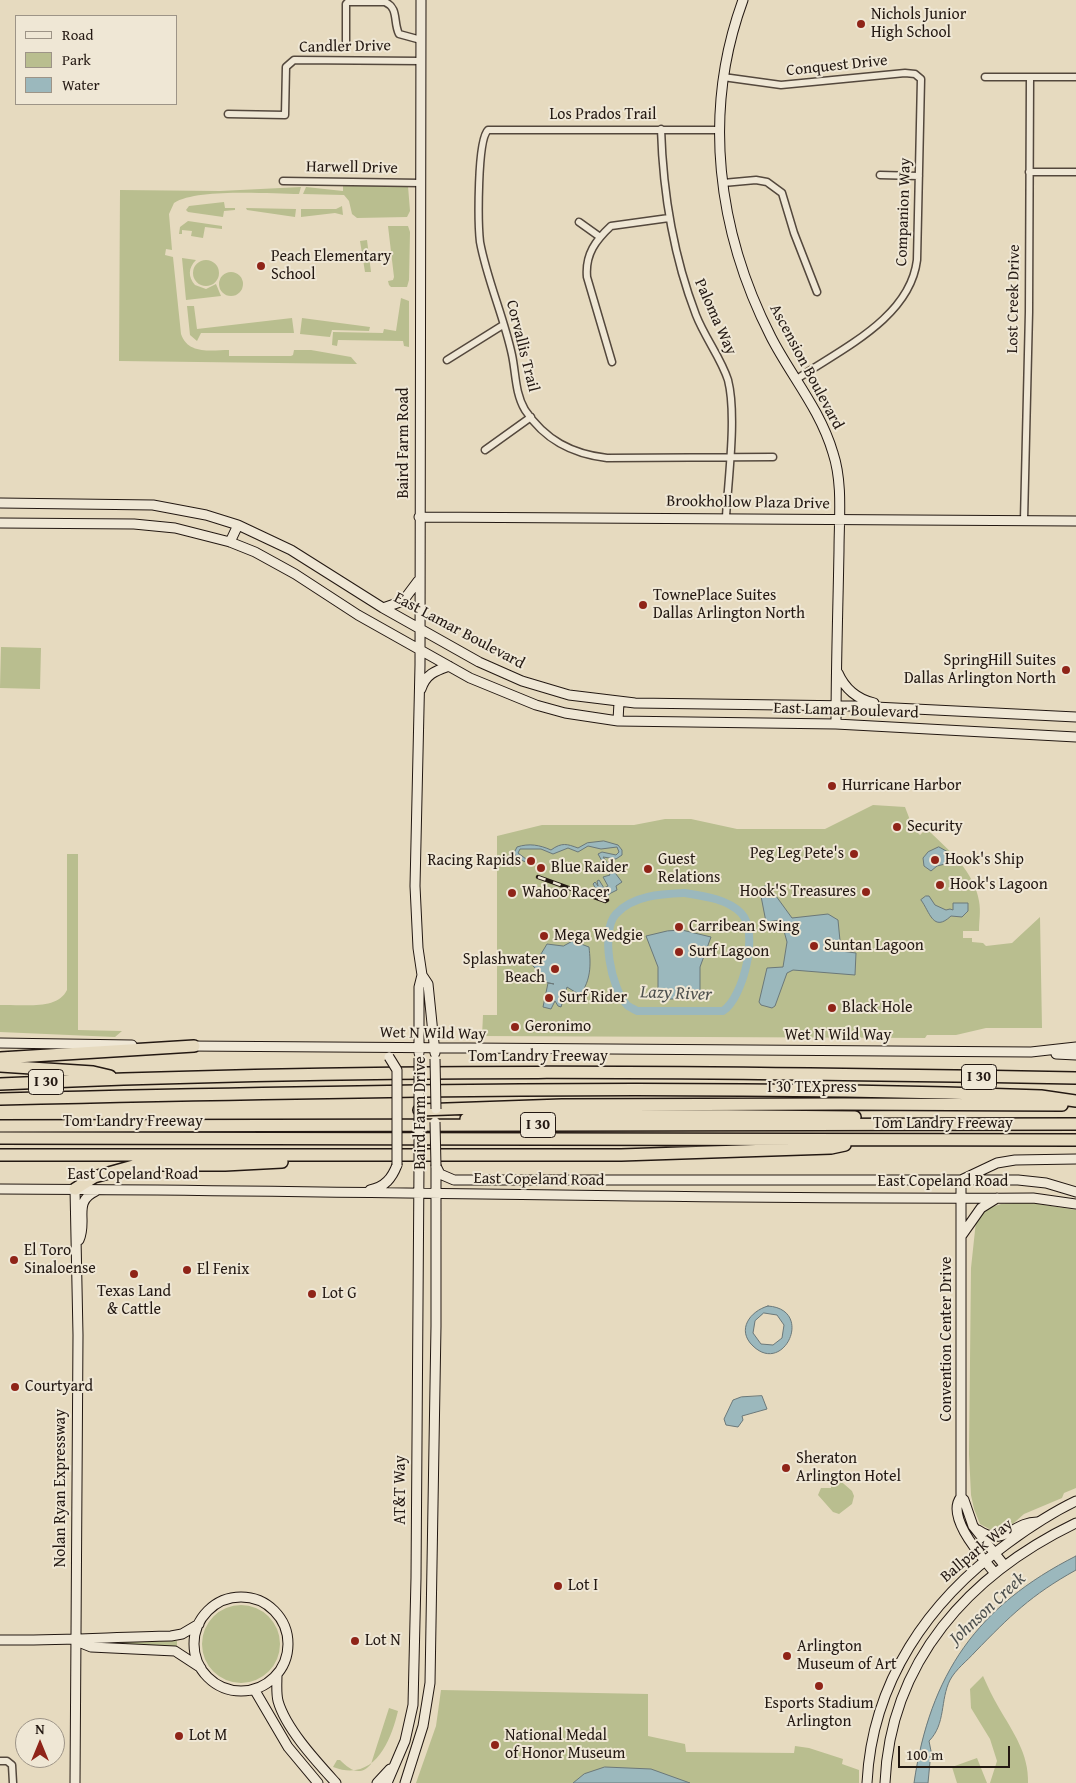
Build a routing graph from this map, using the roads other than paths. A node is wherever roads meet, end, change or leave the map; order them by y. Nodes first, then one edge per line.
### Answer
1 (421, 0) edge
2 (743, 0) edge
3 (421, 40) junction
4 (346, 46) dead end
5 (421, 61) junction
6 (723, 77) junction
7 (985, 77) dead end
8 (1030, 77) junction
9 (1076, 78) edge
10 (920, 80) joint
11 (228, 114) dead end
12 (661, 129) junction
13 (488, 130) joint
14 (718, 130) junction
15 (1029, 172) junction
16 (1076, 172) edge
17 (880, 175) dead end
18 (919, 176) junction
19 (283, 181) dead end
20 (421, 183) junction
21 (723, 183) junction
22 (669, 218) junction
23 (579, 222) dead end
24 (600, 236) junction
25 (817, 292) dead end
26 (504, 325) junction
27 (447, 360) dead end
28 (612, 362) dead end
29 (797, 379) junction
30 (531, 418) junction
31 (485, 450) dead end
32 (773, 457) dead end
33 (729, 458) junction
34 (0, 503) edge
35 (419, 517) junction
36 (726, 517) junction
37 (839, 519) junction
38 (1024, 520) junction
39 (1076, 521) edge
40 (0, 523) edge
41 (238, 525) junction
42 (230, 542) junction
43 (419, 578) junction
44 (383, 608) junction
45 (419, 627) junction
46 (420, 649) junction
47 (449, 666) junction
48 (837, 671) junction
49 (419, 696) junction
50 (619, 702) junction
51 (836, 706) junction
52 (891, 708) junction
53 (1076, 717) edge
54 (618, 721) junction
55 (836, 724) junction
56 (1076, 737) edge
57 (415, 886) joint
58 (422, 975) junction
59 (0, 1043) edge
60 (194, 1046) junction
61 (355, 1047) junction
62 (1076, 1047) edge
63 (435, 1049) junction
64 (1030, 1052) junction
65 (419, 1053) junction
66 (1076, 1056) edge
67 (0, 1058) edge
68 (0, 1066) edge
69 (1076, 1078) edge
70 (132, 1080) junction
71 (0, 1084) edge
72 (0, 1099) edge
73 (1076, 1101) edge
74 (1076, 1105) edge
75 (436, 1109) junction
76 (419, 1110) junction
77 (548, 1110) junction
78 (1076, 1118) edge
79 (435, 1122) junction
80 (419, 1123) junction
81 (1076, 1124) edge
82 (0, 1126) edge
83 (0, 1138) edge
84 (863, 1140) junction
85 (1076, 1140) edge
86 (0, 1155) edge
87 (330, 1156) junction
88 (1076, 1159) edge
89 (436, 1166) junction
90 (569, 1180) junction
91 (961, 1180) junction
92 (0, 1189) edge
93 (75, 1190) junction
94 (100, 1190) junction
95 (358, 1192) junction
96 (1076, 1192) edge
97 (419, 1193) junction
98 (437, 1193) junction
99 (569, 1196) junction
100 (962, 1197) junction
101 (997, 1198) junction
102 (1076, 1204) edge
103 (962, 1235) junction
104 (77, 1245) junction
105 (961, 1497) junction
106 (1076, 1501) edge
107 (1037, 1522) junction
108 (1076, 1523) edge
109 (973, 1526) junction
110 (994, 1554) junction
111 (985, 1561) junction
112 (1004, 1565) junction
113 (994, 1572) junction
114 (198, 1624) junction
115 (916, 1634) junction
116 (0, 1640) edge
117 (75, 1641) junction
118 (930, 1644) junction
119 (201, 1668) junction
120 (277, 1674) junction
121 (254, 1689) junction
122 (400, 1755) junction
123 (4, 1761) edge
124 (12, 1783) edge
125 (75, 1783) edge
126 (318, 1783) edge
127 (336, 1783) edge
128 (378, 1783) edge
129 (387, 1783) edge
130 (405, 1783) edge
131 (867, 1783) edge
132 (884, 1783) edge

1 - 3 main road, Baird Farm Road
2 - 6 main road, Ascension Boulevard
3 - 4 street
3 - 5 main road, Baird Farm Road
5 - 11 street, Candler Drive
5 - 20 main road, Baird Farm Road
6 - 10 street, Conquest Drive
6 - 14 main road, Ascension Boulevard
7 - 8 street
8 - 9 street
8 - 15 street, Lost Creek Drive
10 - 18 street, Companion Way
12 - 13 street, Los Prados Trail
12 - 14 street, Los Prados Trail
12 - 22 street, Paloma Way
13 - 26 street, Corvallis Trail
14 - 21 main road, Ascension Boulevard
15 - 16 street
15 - 38 street, Lost Creek Drive
17 - 18 street
18 - 29 street, Companion Way
19 - 20 street, Harwell Drive
20 - 35 main road, Baird Farm Road
21 - 25 street
21 - 29 main road, Ascension Boulevard
22 - 24 street
22 - 33 street, Paloma Way
23 - 24 street
24 - 28 street
26 - 27 street
26 - 30 street, Corvallis Trail
29 - 37 main road, Ascension Boulevard
30 - 31 street
30 - 33 street, Corvallis Trail
32 - 33 street, Corvallis Trail
33 - 36 street, Paloma Way
34 - 41 main road, East Lamar Boulevard
35 - 36 main road, Brookhollow Plaza Drive
35 - 43 main road, Baird Farm Road
36 - 37 main road, Brookhollow Plaza Drive
37 - 38 main road, Brookhollow Plaza Drive
37 - 48 main road, Ascension Boulevard
38 - 39 main road, Brookhollow Plaza Drive
40 - 42 main road, East Lamar Boulevard
41 - 42 main road
41 - 44 main road, East Lamar Boulevard
42 - 46 main road, East Lamar Boulevard
43 - 44 main road
43 - 45 main road, Baird Farm Road
44 - 45 main road, East Lamar Boulevard
45 - 46 main road, Baird Farm Road
45 - 50 main road, East Lamar Boulevard
46 - 47 main road, East Lamar Boulevard
46 - 49 main road, Baird Farm Road
47 - 49 main road
47 - 54 main road, East Lamar Boulevard
48 - 51 main road, Ascension Boulevard
48 - 52 main road
49 - 57 main road, Baird Farm Road
50 - 51 main road, East Lamar Boulevard
50 - 54 main road
51 - 52 main road, East Lamar Boulevard
51 - 55 main road, Ascension Boulevard
52 - 53 main road, East Lamar Boulevard
54 - 55 main road, East Lamar Boulevard
55 - 56 main road, East Lamar Boulevard
57 - 58 main road, Baird Farm Drive
58 - 63 main road, Baird Farm Drive
58 - 65 main road, Baird Farm Drive
59 - 60 main road, Wet N Wild Way
60 - 61 main road, Wet N Wild Way
60 - 67 highway
61 - 65 main road, Wet N Wild Way
61 - 95 main road, bridge
62 - 64 main road, Wet N Wild Way
63 - 64 main road, Wet N Wild Way
63 - 65 main road, Wet N Wild Way
63 - 75 main road, Baird Farm Drive, bridge
64 - 66 main road
65 - 76 main road, Baird Farm Drive, bridge
68 - 70 highway
69 - 70 highway, Tom Landry Freeway / I 30
70 - 71 highway, Tom Landry Freeway / I 30
72 - 73 highway
74 - 77 highway, I 30 TEXpress
75 - 76 highway
75 - 77 highway
75 - 79 main road, Baird Farm Drive, bridge
76 - 80 main road, Baird Farm Drive, bridge
77 - 78 highway
77 - 79 highway
79 - 80 highway
79 - 89 main road, Baird Farm Drive, bridge
80 - 97 main road, Baird Farm Drive, bridge
81 - 82 highway, I 30
83 - 84 highway, Tom Landry Freeway / I 30
84 - 85 highway, Tom Landry Freeway / I 30
84 - 87 highway
86 - 87 highway
87 - 93 highway
88 - 91 main road
89 - 90 main road, East Copeland Road
89 - 98 main road, Baird Farm Drive
90 - 91 main road, East Copeland Road
90 - 99 main road
91 - 96 main road, East Copeland Road
91 - 100 main road, Convention Center Drive
92 - 93 main road, East Copeland Road
93 - 94 main road, East Copeland Road
93 - 104 main road, Nolan Ryan Expressway
94 - 95 main road, East Copeland Road
94 - 104 main road, Nolan Ryan Expressway
95 - 97 main road, East Copeland Road
97 - 98 main road, East Copeland Road
97 - 122 main road, AT&T Way
98 - 99 main road, East Copeland Road
98 - 130 main road, AT&T Way
99 - 100 main road, East Copeland Road
100 - 101 main road, East Copeland Road
100 - 103 main road, Convention Center Drive
101 - 102 main road, East Copeland Road
101 - 103 main road
103 - 105 main road, Convention Center Drive
104 - 117 main road, Nolan Ryan Expressway
105 - 109 main road, Convention Center Drive
105 - 111 main road, Convention Center Drive
106 - 107 main road, Ballpark Way
107 - 109 main road
107 - 110 main road, Ballpark Way
108 - 112 main road, Ballpark Way
109 - 110 main road, Convention Center Drive
110 - 111 main road, Ballpark Way
110 - 112 main road, Convention Center Drive
111 - 113 main road, Convention Center Drive
111 - 115 main road, Ballpark Way
112 - 113 main road, Ballpark Way
113 - 118 main road, Ballpark Way
114 - 117 main road
114 - 119 main road
114 - 120 main road
115 - 118 main road
115 - 131 main road, Ballpark Way
116 - 117 main road
117 - 119 main road
117 - 125 main road, Nolan Ryan Expressway
118 - 132 main road, Ballpark Way
119 - 121 main road
120 - 121 main road
120 - 127 main road
121 - 126 main road
122 - 128 main road
122 - 129 main road, AT&T Way
123 - 124 street

